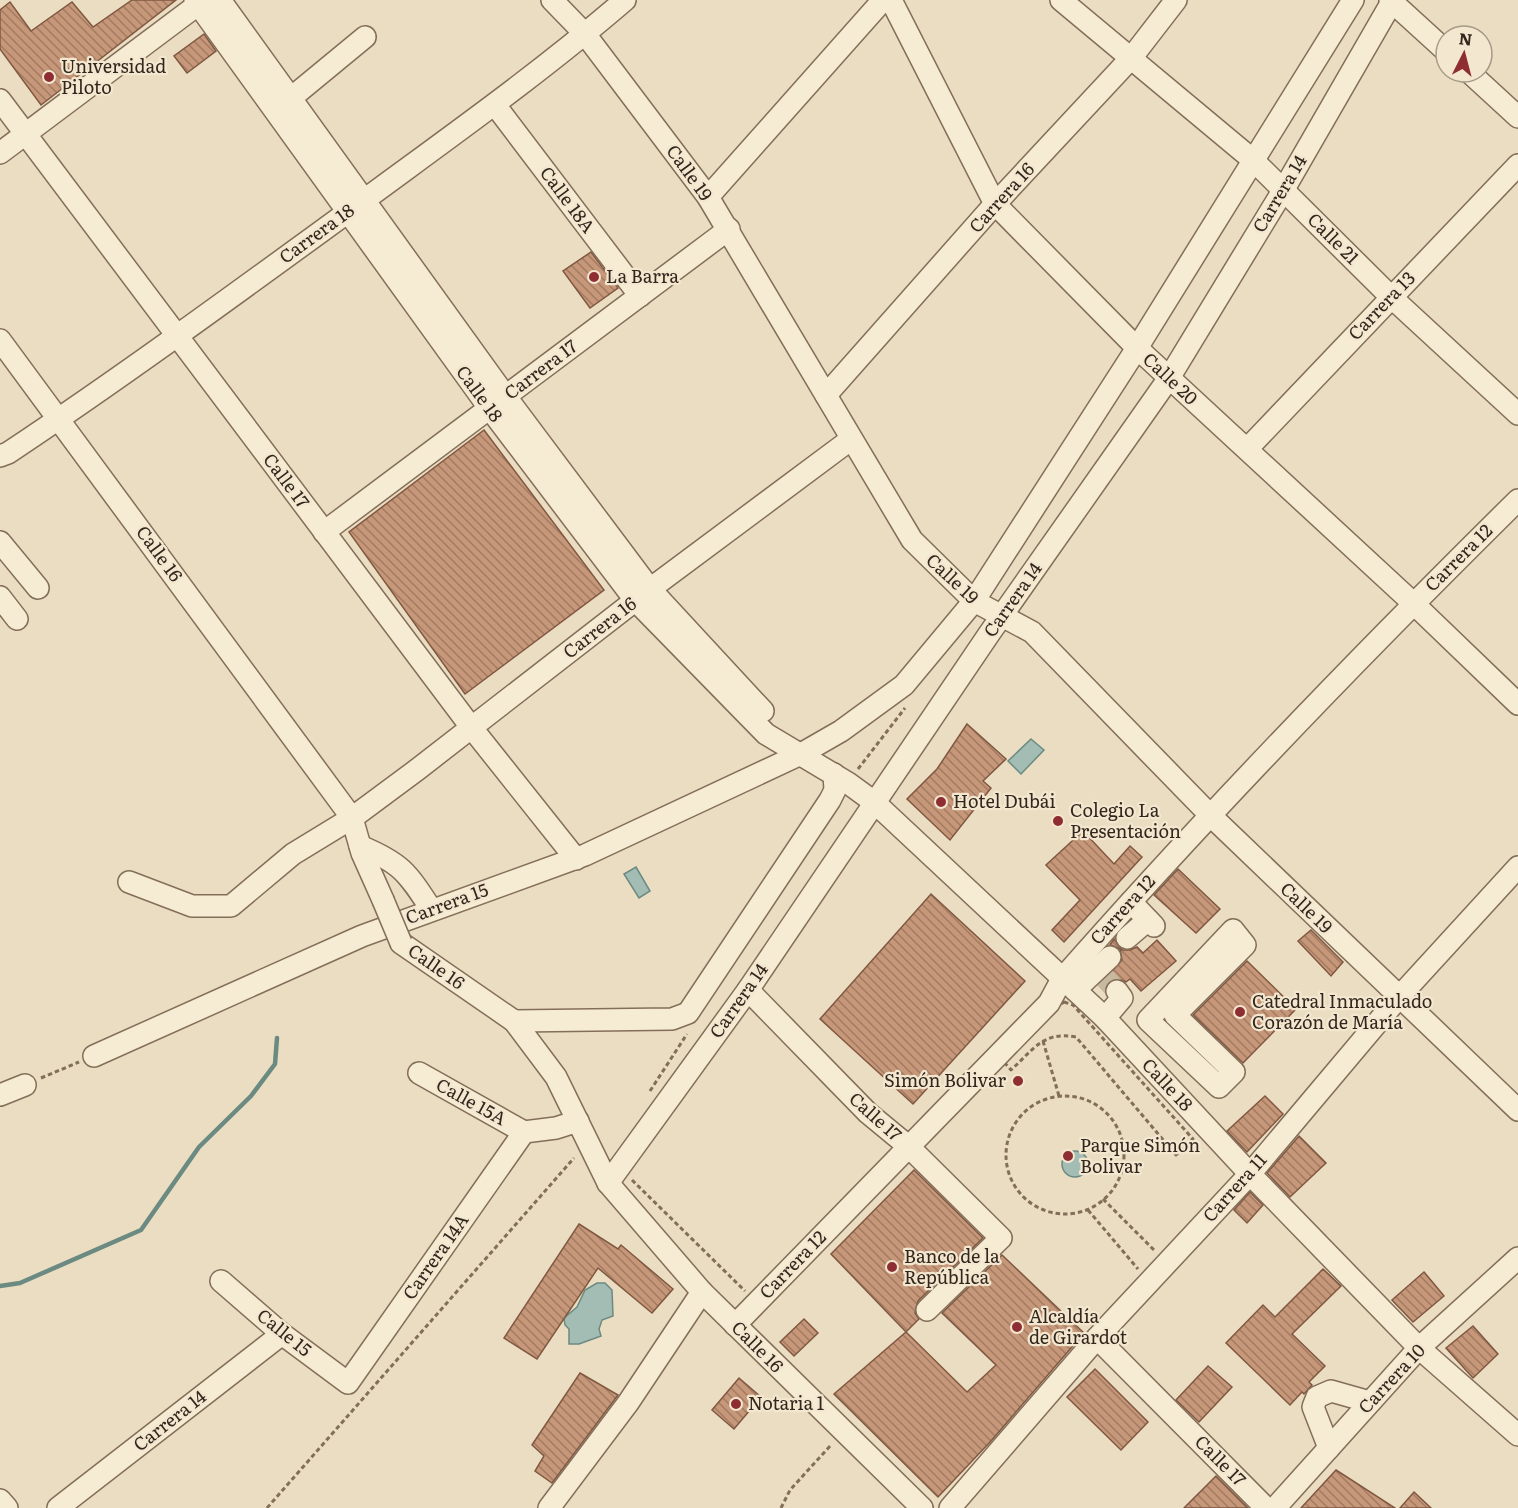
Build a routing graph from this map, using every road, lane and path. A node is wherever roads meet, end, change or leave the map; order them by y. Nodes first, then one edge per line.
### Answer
1 (220, 0) edge
2 (552, 0) edge
3 (625, 0) edge
4 (883, 0) edge
5 (891, 0) edge
6 (1060, 0) edge
7 (1176, 0) edge
8 (1353, 0) edge
9 (199, 1) edge
10 (1392, 1) edge
11 (585, 34) junction
12 (364, 37) dead end
13 (1434, 40) edge
14 (1132, 57) junction
15 (1482, 84) edge
16 (291, 98) junction
17 (0, 100) edge
18 (495, 105) junction
19 (1518, 117) edge
20 (26, 133) junction
21 (0, 153) edge
22 (1253, 160) junction
23 (1518, 165) edge
24 (1284, 189) junction
25 (708, 197) junction
26 (995, 204) junction
27 (356, 205) junction
28 (729, 229) junction
29 (640, 296) junction
30 (1390, 296) junction
31 (177, 337) junction
32 (0, 340) edge
33 (1137, 348) junction
34 (1168, 378) junction
35 (826, 395) junction
36 (498, 403) junction
37 (1518, 414) edge
38 (60, 418) junction
39 (850, 440) junction
40 (1248, 448) junction
41 (0, 456) edge
42 (1518, 500) edge
43 (324, 532) junction
44 (0, 542) edge
45 (38, 588) dead end
46 (643, 595) junction
47 (0, 597) edge
48 (974, 601) junction
49 (1413, 603) junction
50 (1001, 617) junction
51 (18, 619) dead end
52 (1518, 704) edge
53 (471, 727) junction
54 (801, 754) junction
55 (834, 774) junction
56 (874, 802) junction
57 (1209, 814) junction
58 (352, 818) junction
59 (360, 846) junction
60 (576, 859) junction
61 (1518, 867) edge
62 (129, 882) dead end
63 (1131, 902) junction
64 (431, 909) junction
65 (1127, 938) dead end
66 (1102, 968) dead end
67 (1068, 984) junction
68 (748, 990) junction
69 (1117, 991) dead end
70 (1399, 998) junction
71 (1105, 1018) junction
72 (514, 1021) junction
73 (1043, 1041) junction
74 (94, 1056) dead end
75 (61, 1069) dead end
76 (1234, 1072) joint
77 (419, 1073) dead end
78 (26, 1085) joint
79 (0, 1095) edge
80 (1059, 1096) junction
81 (1518, 1110) edge
82 (578, 1121) junction
83 (524, 1132) junction
84 (908, 1146) junction
85 (574, 1158) dead end
86 (1250, 1174) junction
87 (614, 1175) junction
88 (1104, 1199) junction
89 (1088, 1209) junction
90 (1518, 1258) edge
91 (1167, 1262) junction
92 (221, 1281) dead end
93 (1149, 1282) junction
94 (753, 1284) dead end
95 (702, 1292) junction
96 (927, 1310) dead end
97 (735, 1325) junction
98 (282, 1334) junction
99 (1097, 1338) junction
100 (1419, 1348) junction
101 (348, 1383) joint
102 (1370, 1402) junction
103 (1518, 1436) edge
104 (831, 1445) dead end
105 (1329, 1448) junction
106 (0, 1500) edge
107 (7, 1508) edge
108 (58, 1508) edge
109 (267, 1508) edge
110 (549, 1508) edge
111 (781, 1508) edge
112 (922, 1508) edge
113 (950, 1508) edge
114 (1266, 1508) edge
115 (1275, 1508) edge

1 - 16 street, Calle 18
2 - 11 street, Calle 19
3 - 11 street, Carrera 18
4 - 25 street
5 - 26 street, Calle 20
6 - 14 street, Calle 21
7 - 14 street, Carrera 16
8 - 22 street, Carrera 14
9 - 20 street
9 - 27 street, Calle 18
10 - 13 street
10 - 24 street, Carrera 14
11 - 18 street, Carrera 18
11 - 25 street, Calle 19
12 - 16 street
14 - 22 street, Calle 21
14 - 26 street, Carrera 16
15 - 19 street
16 - 27 street, Calle 18
17 - 20 street, Calle 17
18 - 27 street, Carrera 18
18 - 29 street, Calle 18A
20 - 21 street
20 - 31 street, Calle 17
22 - 24 street, Calle 21
22 - 33 street, Carrera 14
23 - 30 street, Carrera 13
24 - 30 street, Calle 21
24 - 34 street, Carrera 14
25 - 28 street, Calle 19
26 - 33 street, Calle 20
26 - 35 street, Carrera 16
27 - 31 street, Carrera 18
27 - 36 street, Calle 18
28 - 29 street, Carrera 17
28 - 35 street, Calle 19
29 - 36 street, Carrera 17
30 - 37 street, Calle 21
30 - 40 street, Carrera 13
31 - 38 street, Carrera 18
31 - 43 street, Calle 17
32 - 38 street, Calle 16
33 - 34 street, Calle 20
33 - 48 street, Carrera 14
34 - 40 street, Calle 20
34 - 50 street, Carrera 14
35 - 39 street, Calle 19
36 - 43 street, Carrera 17
36 - 46 street, Calle 18
38 - 41 street, Carrera 18
38 - 58 street, Calle 16
39 - 46 street, Carrera 16
39 - 48 street, Calle 19
40 - 49 street, Calle 20
42 - 49 street, Carrera 12
43 - 53 street, Calle 17
44 - 45 street
46 - 53 street, Carrera 16
46 - 54 street, Calle 18
47 - 51 street
48 - 50 street, Calle 19
48 - 54 street, Carrera 14
49 - 52 street, Calle 20
49 - 57 street, Carrera 12
50 - 56 street, Carrera 14
50 - 57 street, Calle 19
53 - 58 street, Carrera 16
53 - 60 street, Calle 17
54 - 55 street, Calle 18
54 - 60 street, Carrera 15
55 - 56 street, Calle 18
55 - 72 street, Carrera 14
56 - 67 street, Calle 18
56 - 68 street, Carrera 14
57 - 63 street, Carrera 12
57 - 70 street, Calle 19
58 - 59 street, Calle 16
58 - 62 street, Carrera 16
59 - 64 street
59 - 72 street, Calle 16, bridge
60 - 64 street, Carrera 15
61 - 70 street, Carrera 11
63 - 65 street
63 - 67 street, Carrera 12
64 - 74 street, Carrera 15
66 - 67 street
67 - 71 street, Calle 18
67 - 84 street, Carrera 12
68 - 84 street, Calle 17
68 - 87 street, Carrera 14
69 - 71 street
70 - 81 street, Calle 19
70 - 86 street, Carrera 11
71 - 86 street, Calle 18
72 - 82 street, Calle 16
73 - 73 path
73 - 80 path
75 - 78 path
76 - 76 street
77 - 83 street, Calle 15A
78 - 79 street
80 - 88 path
80 - 89 path
82 - 83 street
82 - 87 street, Calle 16
83 - 101 street, Carrera 14A
84 - 96 street, Calle 17
84 - 97 street, Carrera 12
85 - 109 path
86 - 91 street, Carrera 11
86 - 100 street, Calle 18
87 - 94 path
87 - 95 street, Calle 16
88 - 89 path
88 - 91 path
89 - 93 path
90 - 100 street, Carrera 10
91 - 93 street, Carrera 11
92 - 98 street, Calle 15
93 - 99 street, Carrera 11
95 - 97 street, Calle 16
95 - 110 street
97 - 112 street, Calle 16
98 - 101 street, Calle 15
98 - 108 street, Carrera 14
99 - 113 street, Carrera 11
99 - 114 street, Calle 17
100 - 102 street, Carrera 10
100 - 103 street, Calle 18
102 - 105 street, Carrera 10
102 - 105 street
104 - 111 path
105 - 115 street, Carrera 10
106 - 107 street

